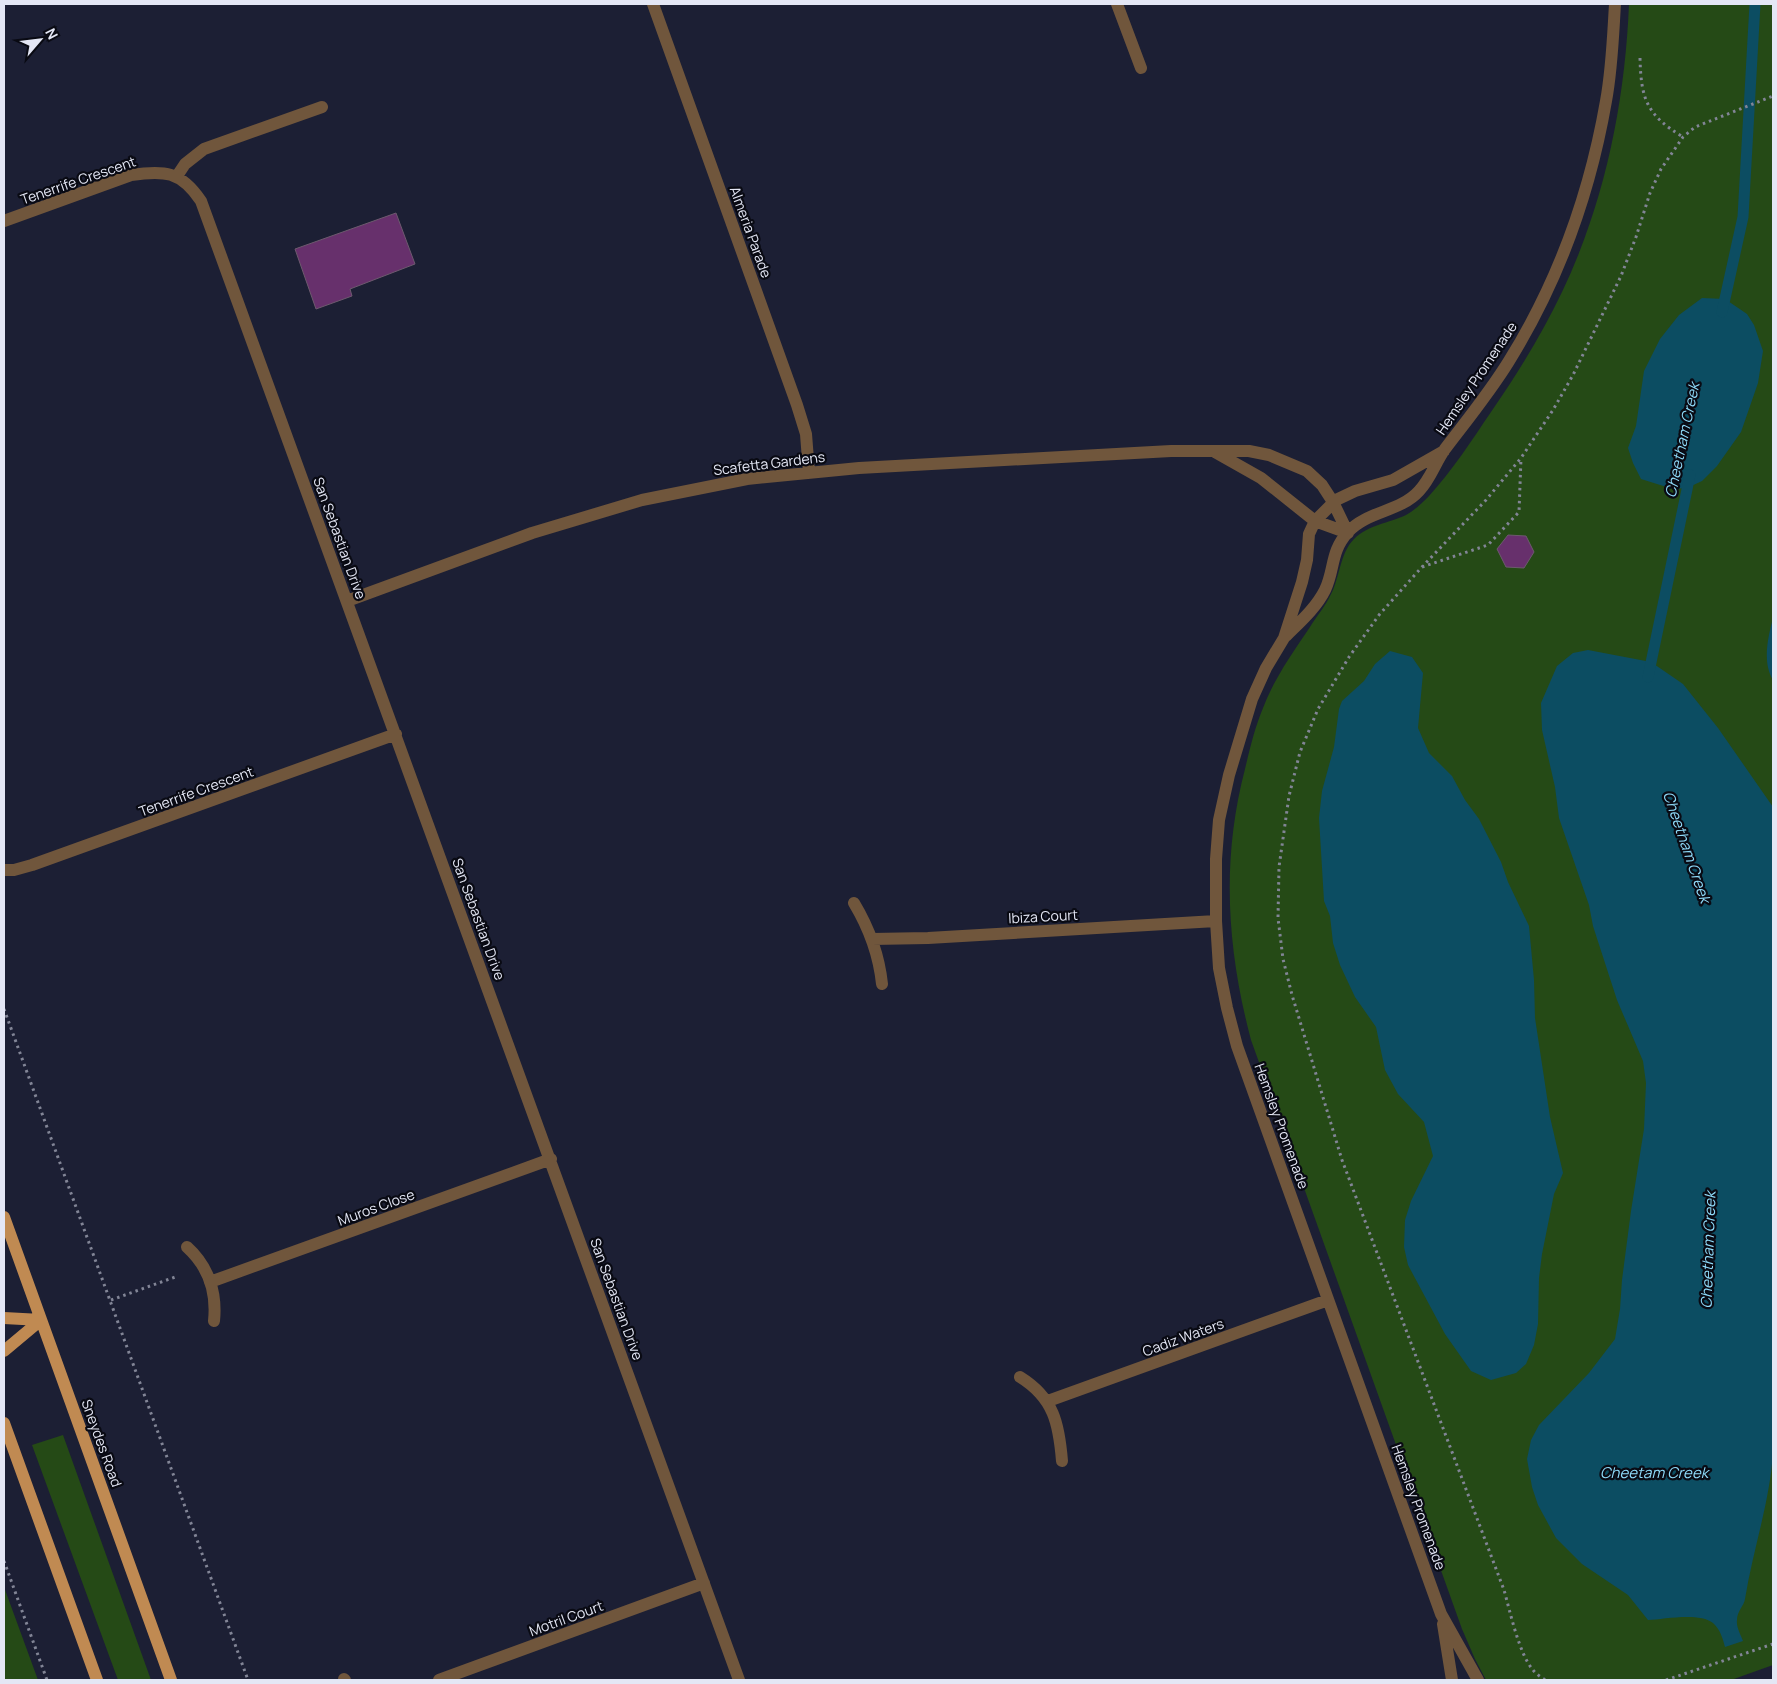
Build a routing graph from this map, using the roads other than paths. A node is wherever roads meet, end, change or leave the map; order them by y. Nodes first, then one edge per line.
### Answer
1 (653, 4) edge
2 (1117, 4) edge
3 (1614, 4) edge
4 (1141, 68) dead end
5 (322, 107) dead end
6 (177, 176) junction
7 (4, 221) edge
8 (1213, 451) junction
9 (1444, 452) junction
10 (809, 473) junction
11 (1333, 502) junction
12 (1315, 521) junction
13 (1348, 532) junction
14 (347, 601) junction
15 (1284, 638) junction
16 (396, 734) junction
17 (4, 870) edge
18 (854, 903) dead end
19 (1216, 921) junction
20 (872, 939) junction
21 (882, 984) dead end
22 (551, 1159) junction
23 (4, 1217) edge
24 (190, 1249) road end
25 (210, 1282) junction
26 (1328, 1300) junction
27 (4, 1318) edge
28 (41, 1320) junction
29 (214, 1321) dead end
30 (4, 1351) edge
31 (1020, 1377) dead end
32 (1048, 1401) junction
33 (4, 1423) edge
34 (1062, 1461) dead end
35 (704, 1583) junction
36 (1441, 1614) junction
37 (97, 1680) edge
38 (171, 1680) edge
39 (439, 1680) edge
40 (739, 1680) edge
41 (1452, 1680) edge
42 (1478, 1680) edge

1 - 10 street, Almeria Parade
2 - 4 street
3 - 9 street, Hemsley Promenade
5 - 6 street
6 - 7 street, Tenerrife Crescent
6 - 14 street, San Sebastian Drive
8 - 10 street, Scafetta Gardens
8 - 11 street, Scafetta Gardens
8 - 12 street, Scafetta Gardens
9 - 11 street, Hemsley Promenade
9 - 13 street, Hemsley Promenade
10 - 14 street, Scafetta Gardens
11 - 12 street, Hemsley Promenade
11 - 13 street, Scafetta Gardens
12 - 13 street
12 - 15 street, Hemsley Promenade
13 - 15 street, Hemsley Promenade
14 - 16 street, San Sebastian Drive
15 - 19 street, Hemsley Promenade
16 - 17 street, Tenerrife Crescent
16 - 22 street, San Sebastian Drive
18 - 20 street
19 - 20 street, Ibiza Court
19 - 26 street, Hemsley Promenade
20 - 21 street
22 - 25 street, Muros Close
22 - 35 street, San Sebastian Drive
23 - 28 main road, Sneydes Road
24 - 25 street
25 - 29 street
26 - 32 street, Cadiz Waters
26 - 36 street, Hemsley Promenade
27 - 28 main road
28 - 30 main road
28 - 38 main road, Sneydes Road
31 - 32 street
32 - 34 street
33 - 37 main road
35 - 39 street, Motril Court
35 - 40 street, San Sebastian Drive
36 - 41 street, Hemsley Promenade
36 - 42 street, Hemsley Promenade

